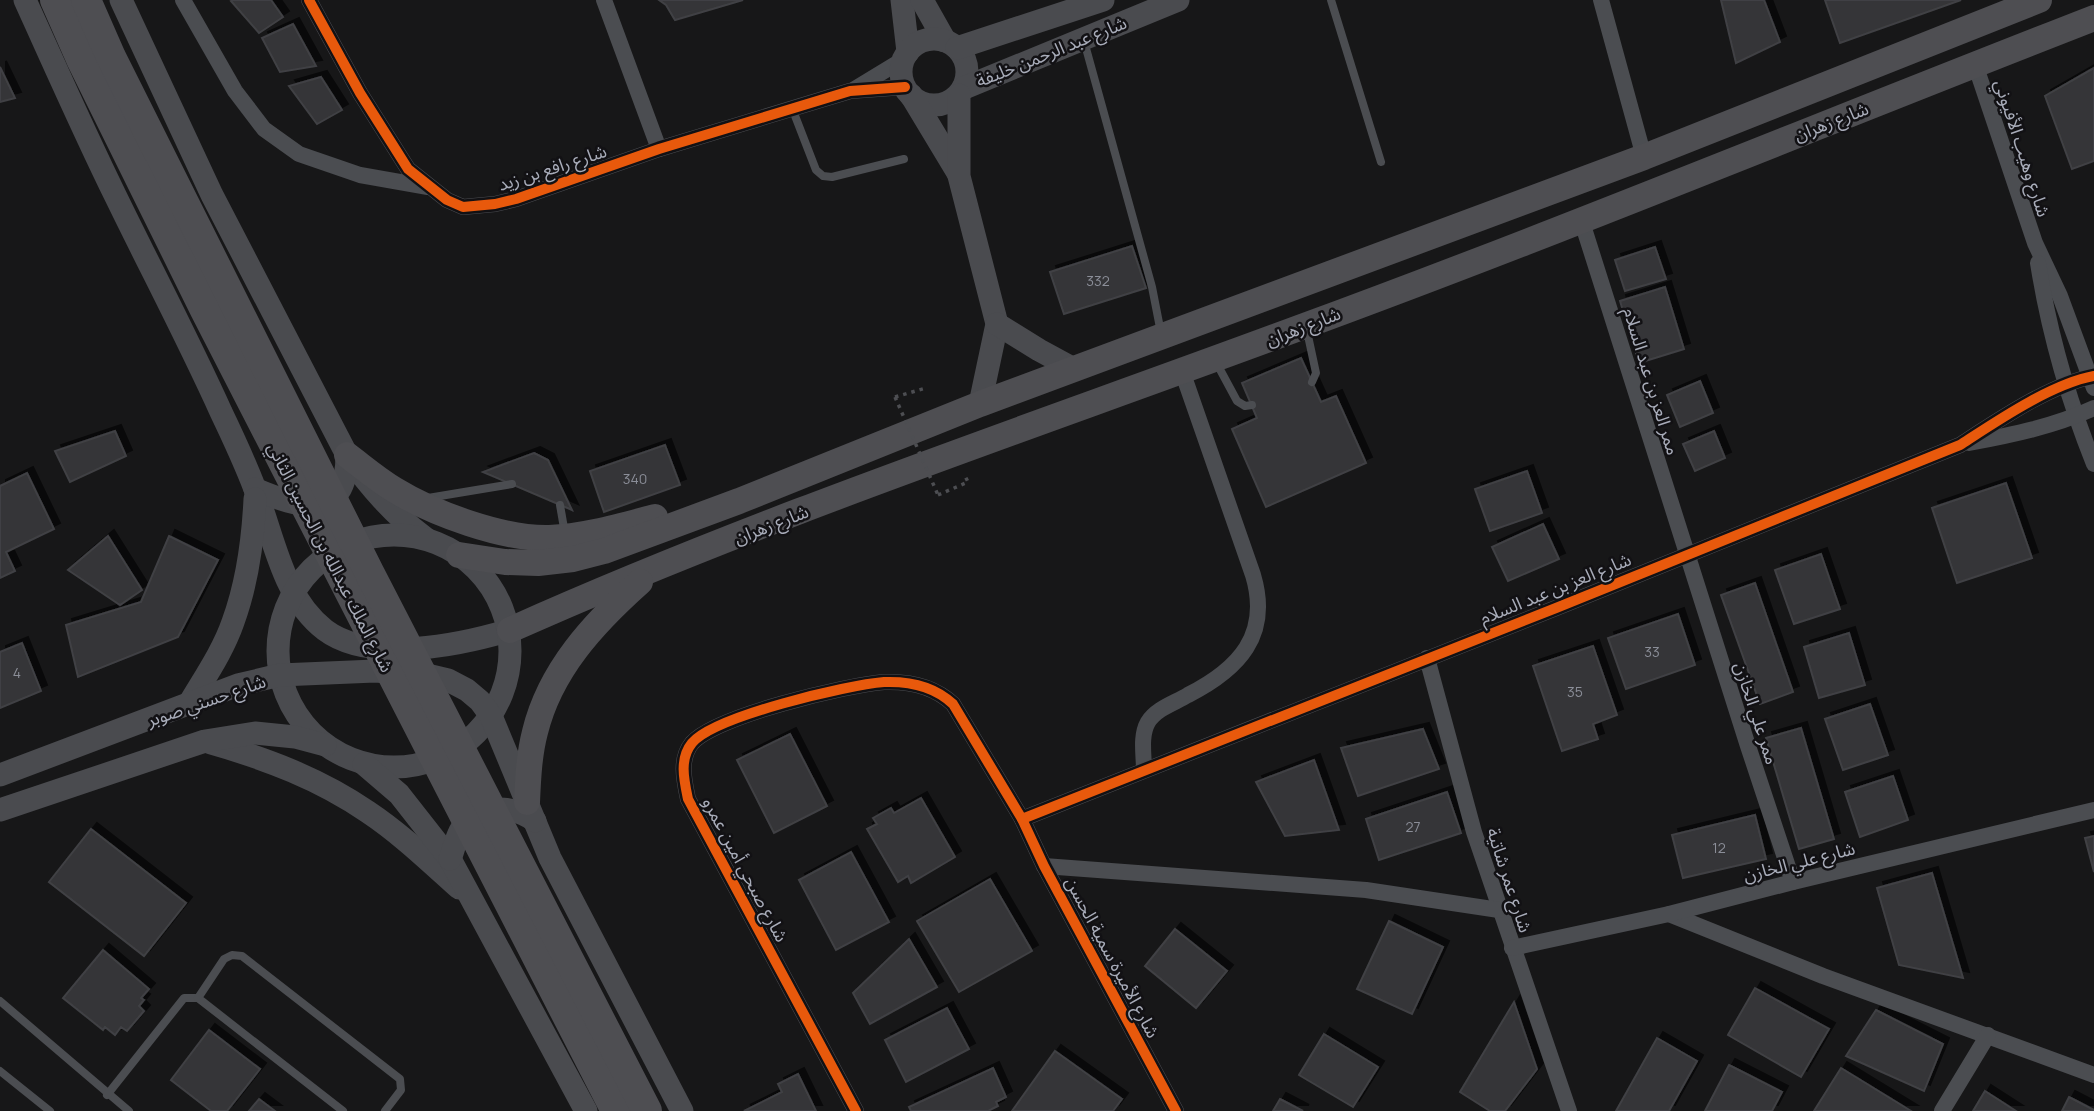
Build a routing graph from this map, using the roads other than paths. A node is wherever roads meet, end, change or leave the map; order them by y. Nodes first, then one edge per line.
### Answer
1 (24, 0) edge
2 (55, 0) edge
3 (86, 0) edge
4 (121, 0) edge
5 (183, 0) edge
6 (309, 0) edge
7 (604, 0) edge
8 (902, 0) edge
9 (922, 0) edge
10 (1103, 0) edge
11 (1178, 0) edge
12 (1331, 0) edge
13 (1601, 0) edge
14 (2039, 0) edge
15 (1068, 6) edge
16 (2094, 18) edge
17 (1083, 38) junction
18 (951, 45) junction
19 (906, 56) junction
20 (1975, 64) junction
21 (850, 91) junction
22 (908, 91) junction
23 (961, 91) junction
24 (792, 108) junction
25 (659, 149) junction
26 (1644, 157) junction
27 (904, 159) dead end
28 (1381, 162) dead end
29 (960, 176) junction
30 (428, 187) junction
31 (1581, 219) junction
32 (2035, 243) junction
33 (997, 324) junction
34 (1305, 326) junction
35 (1162, 338) junction
36 (1214, 359) junction
37 (1074, 369) junction
38 (1182, 371) junction
39 (2092, 380) edge
40 (1312, 382) dead end
41 (2066, 386) junction
42 (980, 404) junction
43 (1252, 405) dead end
44 (2094, 408) edge
45 (2077, 416) junction
46 (1960, 445) junction
47 (347, 455) junction
48 (2094, 464) edge
49 (512, 484) dead end
50 (255, 489) junction
51 (415, 500) junction
52 (739, 501) junction
53 (560, 505) dead end
54 (566, 537) junction
55 (427, 540) junction
56 (1687, 554) junction
57 (459, 555) junction
58 (655, 568) junction
59 (293, 592) junction
60 (510, 630) junction
61 (1427, 658) junction
62 (280, 674) junction
63 (189, 704) junction
64 (491, 716) junction
65 (205, 741) junction
66 (328, 746) junction
67 (361, 762) junction
68 (1144, 770) junction
69 (0, 775) edge
70 (0, 810) edge
71 (2094, 810) edge
72 (531, 812) junction
73 (1022, 819) junction
74 (450, 859) junction
75 (1044, 866) junction
76 (1793, 882) junction
77 (470, 897) junction
78 (1499, 910) junction
79 (1669, 914) junction
80 (1512, 948) junction
81 (198, 998) junction
82 (0, 1001) edge
83 (1988, 1035) junction
84 (0, 1071) edge
85 (2094, 1075) edge
86 (107, 1094) junction
87 (50, 1111) edge
88 (129, 1111) edge
89 (343, 1111) edge
90 (385, 1111) edge
91 (586, 1111) edge
92 (616, 1111) edge
93 (647, 1111) edge
94 (682, 1111) edge
95 (856, 1111) edge
96 (1175, 1111) edge
97 (1569, 1111) edge
98 (1942, 1111) edge

1 - 50 main road
2 - 92 highway, شارع الملك عبدالله بن الحسين الثاني, bridge
3 - 93 highway, شارع الملك عبدالله بن الحسين الثاني, bridge
4 - 47 main road
5 - 30 street
6 - 30 street, شارع رافع بن زيد
7 - 25 street
8 - 19 main road
9 - 18 main road
10 - 15 main road, شارع عبد الرحمن خليفة
11 - 17 main road, شارع عبد الرحمن خليفة
12 - 28 lane
13 - 26 street
14 - 26 main road, شارع زهران
15 - 18 main road, شارع عبد الرحمن خليفة
16 - 20 main road, شارع زهران
17 - 23 main road, شارع عبد الرحمن خليفة
17 - 35 lane
18 - 19 main road
18 - 23 main road
19 - 21 street, شارع رافع بن زيد
19 - 22 main road
20 - 31 main road, شارع زهران
20 - 32 street, شارع وهيب الأفيوني
21 - 22 street, شارع رافع بن زيد
21 - 24 street, شارع رافع بن زيد
22 - 23 main road
22 - 29 main road
23 - 29 main road
24 - 25 street, شارع رافع بن زيد
24 - 27 lane
25 - 30 street, شارع رافع بن زيد
26 - 35 main road, شارع زهران
29 - 33 main road
31 - 34 main road, شارع زهران
31 - 56 street, ممر العز بن عبد السلام
32 - 39 street, شارع وهيب الأفيوني
32 - 41 street, شارع وهيب الأفيوني
33 - 37 main road
33 - 42 main road
34 - 36 main road, شارع زهران
34 - 40 lane
35 - 37 main road, شارع زهران
36 - 38 main road, شارع زهران
36 - 43 lane
37 - 42 main road, شارع زهران
38 - 58 main road, شارع زهران
38 - 68 street
39 - 41 street, شارع العز بن عبد السلام
41 - 45 street, شارع وهيب الأفيوني
41 - 46 street, شارع العز بن عبد السلام
42 - 52 main road, شارع زهران
44 - 45 street, شارع العز بن عبد السلام
45 - 46 street, شارع العز بن عبد السلام
45 - 48 street, شارع وهيب الأفيوني
46 - 56 street, شارع العز بن عبد السلام
47 - 50 main road
47 - 51 main road
47 - 55 main road
49 - 51 lane
50 - 59 main road
50 - 63 main road
51 - 54 main road
52 - 54 main road
52 - 57 main road, شارع زهران
53 - 54 lane
55 - 57 main road
55 - 59 main road
56 - 61 street, شارع العز بن عبد السلام
56 - 76 street, ممر علي الخازن
57 - 60 main road
58 - 60 main road, شارع زهران
58 - 72 main road
59 - 60 main road
59 - 62 main road
60 - 64 main road
61 - 68 street, شارع العز بن عبد السلام
61 - 78 street, شارع عمر شاتية
62 - 63 main road, شارع حسني صوبر
62 - 64 main road, شارع حسني صوبر
62 - 66 main road
63 - 69 main road, شارع حسني صوبر
64 - 67 main road
64 - 72 main road, شارع حسني صوبر
65 - 66 main road
65 - 70 main road
65 - 77 main road
66 - 67 main road
67 - 74 main road
68 - 73 street, شارع العز بن عبد السلام
71 - 76 street, شارع علي الخازن
72 - 74 main road
72 - 94 main road, شارع حسني صوبر
73 - 75 street, شارع الأميرة سمية الحسن
73 - 95 street, شارع صبحي أمين عمرو
74 - 77 main road
75 - 78 street
75 - 96 street, شارع الأميرة سمية الحسن
76 - 79 street, شارع علي الخازن
77 - 91 main road
78 - 80 street, شارع عمر شاتية
79 - 80 street, شارع علي الخازن
79 - 83 street
80 - 97 street, شارع عمر شاتية
81 - 86 lane
81 - 89 lane
81 - 90 lane
82 - 86 lane
83 - 85 street
83 - 98 street
84 - 87 lane
86 - 88 lane

